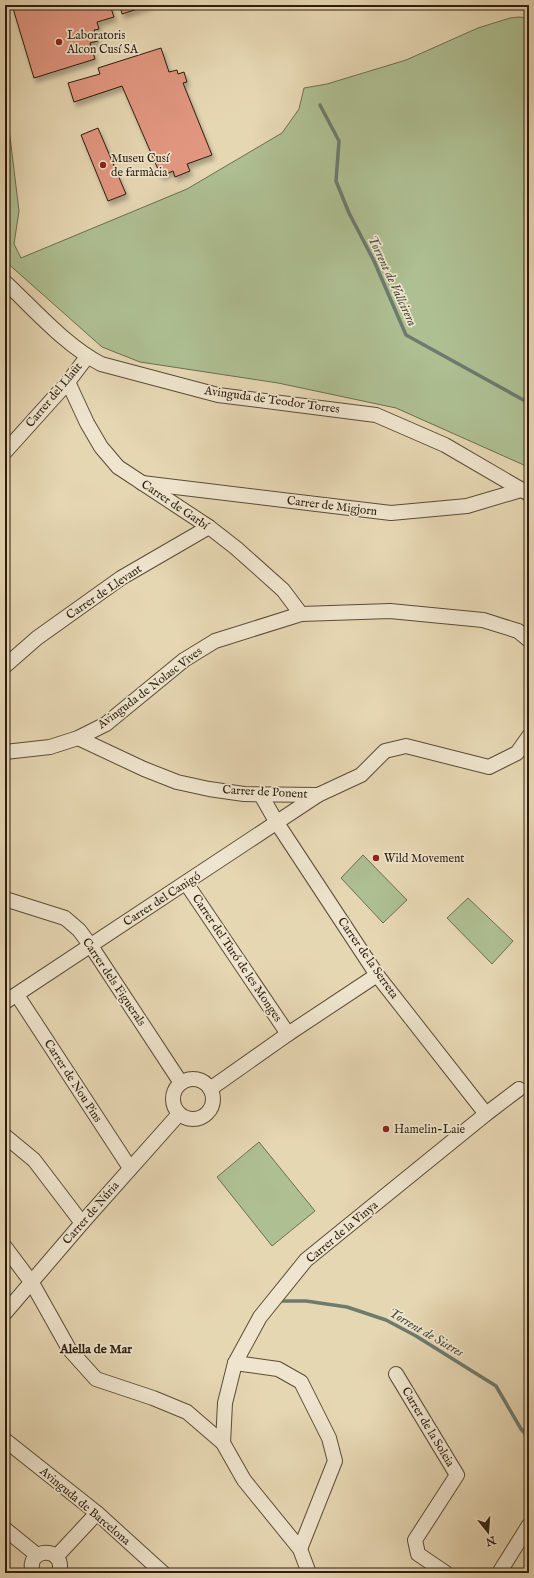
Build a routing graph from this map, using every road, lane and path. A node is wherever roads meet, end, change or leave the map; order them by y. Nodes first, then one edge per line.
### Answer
1 (5, 282) edge
2 (87, 357) junction
3 (68, 382) junction
4 (5, 452) edge
5 (142, 483) junction
6 (525, 492) edge
7 (209, 527) junction
8 (301, 614) junction
9 (529, 640) edge
10 (5, 666) edge
11 (529, 736) edge
12 (78, 738) junction
13 (5, 752) edge
14 (261, 795) junction
15 (318, 795) junction
16 (277, 823) junction
17 (186, 883) junction
18 (5, 899) edge
19 (91, 946) junction
20 (377, 975) junction
21 (11, 999) edge
22 (288, 1034) junction
23 (181, 1083) junction
24 (210, 1089) junction
25 (519, 1089) dead end
26 (179, 1114) junction
27 (486, 1114) junction
28 (5, 1136) edge
29 (130, 1168) junction
30 (82, 1223) junction
31 (5, 1247) edge
32 (32, 1283) junction
33 (5, 1313) edge
34 (235, 1363) junction
35 (396, 1374) dead end
36 (5, 1440) edge
37 (223, 1443) junction
38 (97, 1513) junction
39 (529, 1525) edge
40 (5, 1529) edge
41 (300, 1549) junction
42 (37, 1555) junction
43 (56, 1557) junction
44 (33, 1573) edge
45 (59, 1573) edge
46 (163, 1573) edge
47 (309, 1573) edge
48 (446, 1573) edge
49 (499, 1573) edge

1 - 2 street, Avinguda de Teodor Torres
2 - 3 street, Carrer del Llaüt
2 - 6 street, Avinguda de Teodor Torres
3 - 4 street, Carrer del Llaüt
3 - 5 street, Carrer de Garbí
5 - 6 street, Carrer de Migjorn
5 - 7 street, Carrer de Garbí
7 - 8 street, Carrer de Garbí
7 - 10 street, Carrer de Llevant
8 - 9 street, Avinguda de Nolasc Vives
8 - 12 street, Avinguda de Nolasc Vives
11 - 15 street, Carrer de Ponent
12 - 13 street, Avinguda de Nolasc Vives
12 - 14 street, Carrer de Ponent
14 - 15 street, Carrer de Ponent
14 - 16 street, Carrer de la Serreta
15 - 16 street, Carrer del Canigó
16 - 17 street, Carrer del Canigó
16 - 20 street, Carrer de la Serreta
17 - 19 street, Carrer del Canigó
17 - 22 street, Carrer del Turó de les Monges
18 - 19 street, Carrer dels Figuerals
19 - 21 street, Carrer del Canigó
19 - 23 street, Carrer dels Figuerals
20 - 22 street
20 - 27 street, Carrer de la Serreta
21 - 29 street, Carrer de Nou Pins
22 - 24 street
23 - 24 street
23 - 26 street
24 - 26 street
25 - 27 street, Carrer de la Vinya
26 - 29 street, Carrer de Núria
27 - 34 street, Carrer de la Vinya
28 - 30 street
29 - 30 street, Carrer de Núria
30 - 32 street, Carrer de Núria
31 - 32 street
32 - 33 street, Carrer de Núria
32 - 37 street
34 - 37 street, Carrer de la Vinya
34 - 41 street
35 - 48 street, Carrer de la Soleia
36 - 38 street, Avinguda de Barcelona
37 - 41 street
38 - 43 street
38 - 46 street, Avinguda de Barcelona
39 - 49 street
40 - 42 street
41 - 47 street
42 - 43 street
42 - 44 street
43 - 45 street

